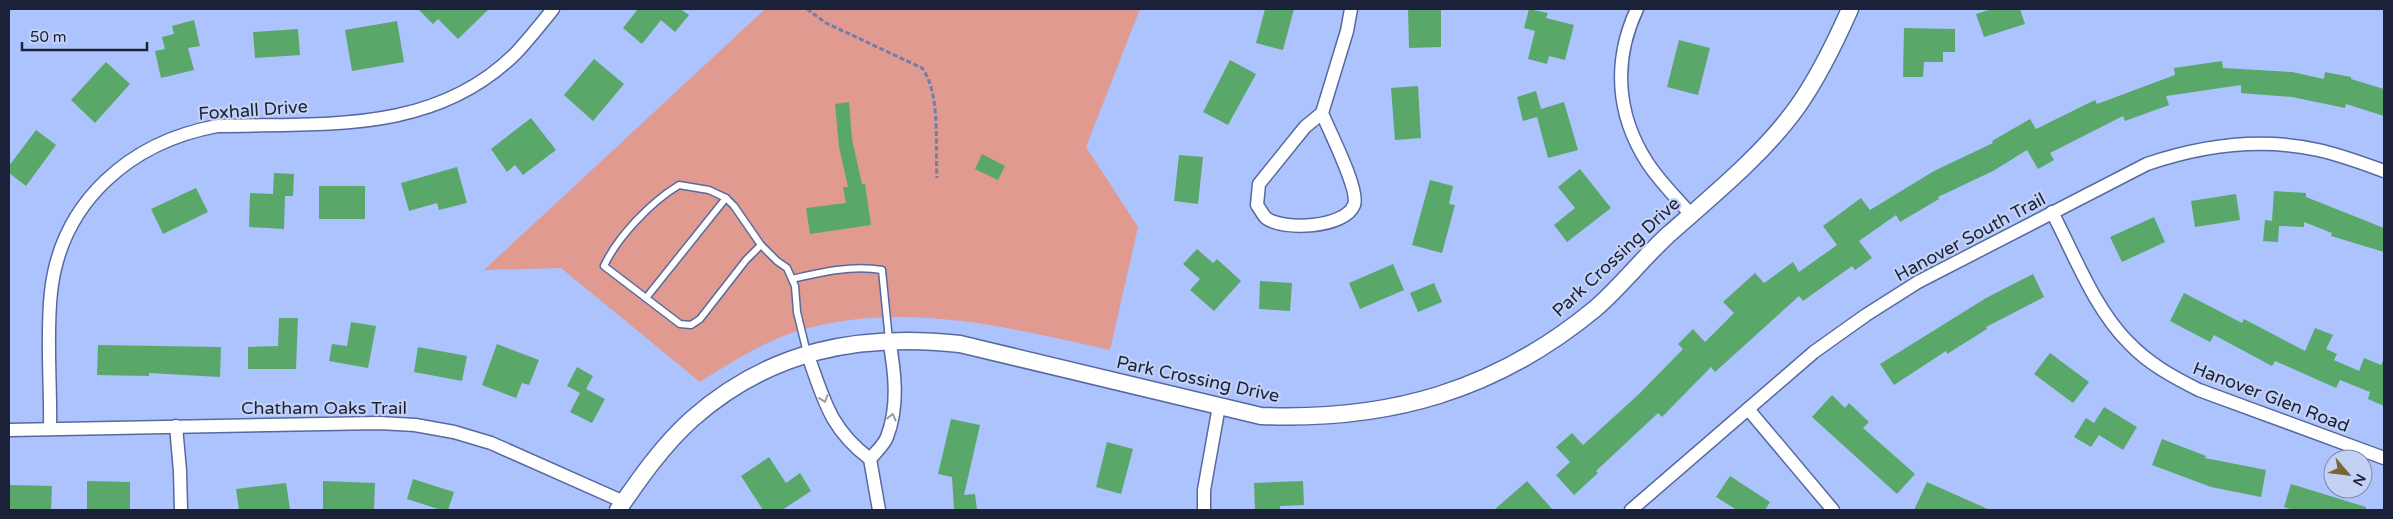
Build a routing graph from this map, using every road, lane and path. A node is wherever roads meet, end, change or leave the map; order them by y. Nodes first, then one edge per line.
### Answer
1 (552, 9) edge
2 (807, 9) edge
3 (1351, 9) edge
4 (1637, 9) edge
5 (1850, 9) edge
6 (1322, 113) junction
7 (2384, 171) edge
8 (937, 178) dead end
9 (726, 198) junction
10 (2052, 212) junction
11 (1691, 215) junction
12 (761, 245) junction
13 (792, 279) junction
14 (646, 298) junction
15 (889, 340) junction
16 (808, 353) junction
17 (1219, 406) junction
18 (1748, 409) junction
19 (176, 426) junction
20 (50, 429) junction
21 (9, 430) edge
22 (2384, 458) edge
23 (870, 459) junction
24 (621, 506) edge
25 (181, 510) edge
26 (880, 510) edge
27 (1204, 510) edge
28 (1631, 510) edge
29 (1833, 510) edge

1 - 20 street, Foxhall Drive
2 - 8 path
3 - 6 street
4 - 11 street
5 - 11 street, Park Crossing Drive
6 - 6 street
7 - 10 street, Hanover South Trail
9 - 12 lane
9 - 14 lane
9 - 14 lane
10 - 18 street, Hanover South Trail
10 - 22 street, Hanover Glen Road
11 - 17 street, Park Crossing Drive
12 - 13 lane
12 - 14 lane
13 - 15 lane
13 - 16 lane
15 - 16 street, Park Crossing Drive
15 - 17 street, Park Crossing Drive
23 -> 15 street
16 -> 23 street
16 - 24 street, Park Crossing Drive
17 - 27 street
18 - 28 street, Hanover South Trail
18 - 29 street
19 - 20 street, Chatham Oaks Trail
19 - 24 street, Chatham Oaks Trail
19 - 25 street
20 - 21 street, Chatham Oaks Trail
23 - 26 street

